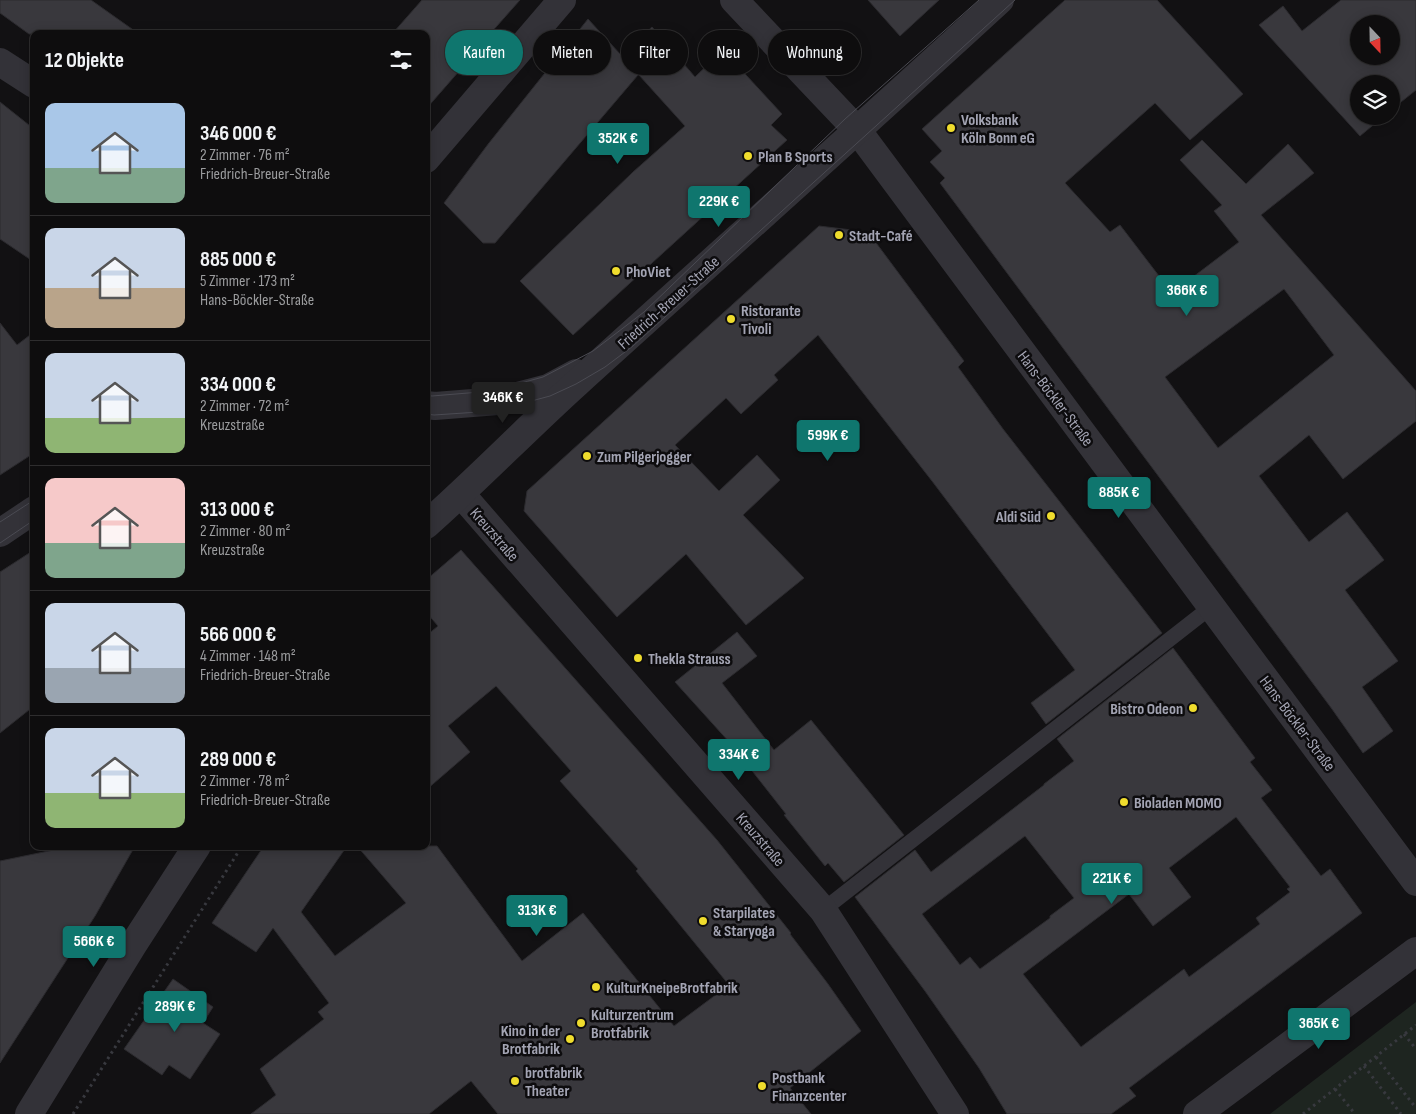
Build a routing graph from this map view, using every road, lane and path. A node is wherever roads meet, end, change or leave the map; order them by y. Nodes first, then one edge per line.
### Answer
1 (562, 0) edge
2 (734, 0) edge
3 (1000, 0) edge
4 (0, 62) edge
5 (30, 81) edge
6 (858, 131) junction
7 (430, 154) edge
8 (608, 356) junction
9 (430, 405) edge
10 (461, 494) junction
11 (30, 513) edge
12 (430, 521) edge
13 (0, 533) edge
14 (1211, 607) junction
15 (194, 850) edge
16 (239, 850) edge
17 (1416, 882) edge
18 (823, 910) junction
19 (1416, 952) edge
20 (1416, 1025) edge
21 (1404, 1034) junction
22 (1416, 1049) edge
23 (1376, 1057) junction
24 (1364, 1066) junction
25 (1335, 1089) junction
26 (1416, 1108) edge
27 (1308, 1110) junction
28 (29, 1114) edge
29 (73, 1114) edge
30 (955, 1114) edge
31 (1197, 1114) edge
32 (1302, 1114) edge
33 (1310, 1114) edge
34 (1354, 1114) edge
35 (1401, 1114) edge

1 - 7 street
2 - 6 street, Hans-Böckler-Straße
3 - 6 street, Friedrich-Breuer-Straße
4 - 5 street
6 - 8 street, Friedrich-Breuer-Straße
6 - 14 street, Hans-Böckler-Straße
8 - 9 street
8 - 10 street, Friedrich-Breuer-Straße
10 - 12 street, Friedrich-Breuer-Straße
10 - 18 street, Kreuzstraße
11 - 13 street
14 - 17 street, Hans-Böckler-Straße
14 - 18 lane
15 - 28 street
16 - 29 path
18 - 30 street, Kreuzstraße
19 - 31 street
20 - 21 path
21 - 22 path
21 - 23 path
23 - 24 path
23 - 26 path
24 - 25 path
24 - 35 path
25 - 27 path
25 - 34 path
27 - 32 path
27 - 33 path

